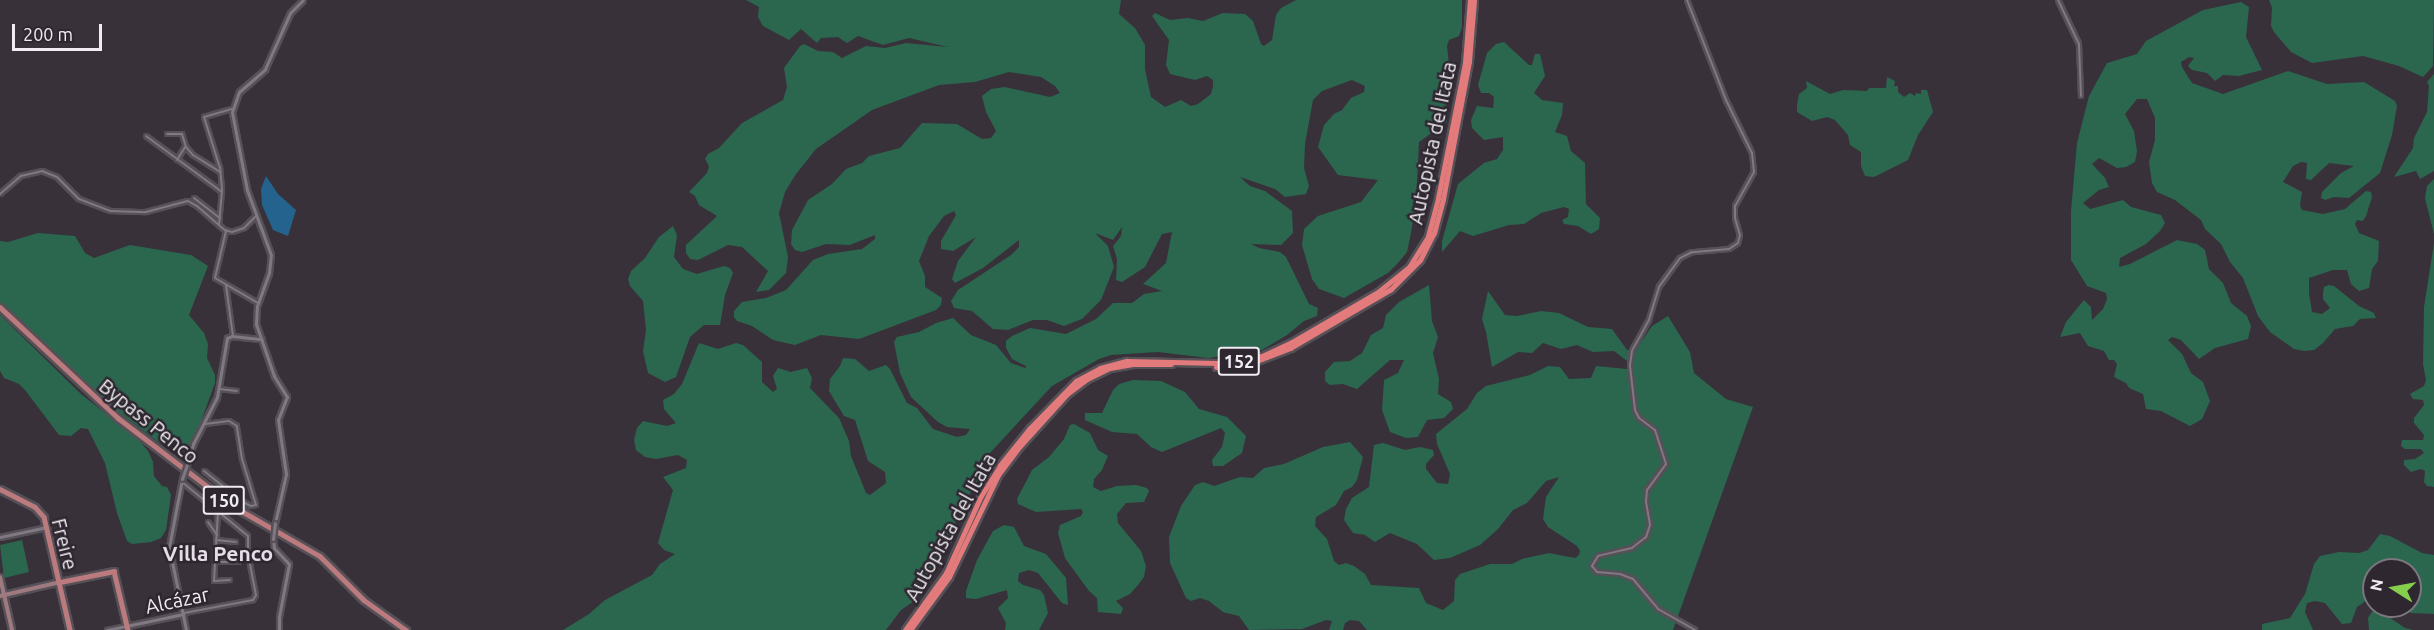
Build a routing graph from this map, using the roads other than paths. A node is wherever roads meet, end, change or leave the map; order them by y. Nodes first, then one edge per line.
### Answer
1 (303, 0) edge
2 (1472, 0) edge
3 (1687, 0) edge
4 (2058, 0) edge
5 (2081, 96) dead end
6 (232, 109) junction
7 (167, 134) dead end
8 (146, 136) dead end
9 (186, 147) junction
10 (177, 160) junction
11 (220, 172) junction
12 (222, 192) junction
13 (0, 194) edge
14 (194, 198) dead end
15 (256, 216) junction
16 (220, 218) junction
17 (219, 225) junction
18 (226, 231) junction
19 (226, 285) junction
20 (258, 303) junction
21 (0, 307) edge
22 (233, 336) junction
23 (262, 339) junction
24 (219, 389) junction
25 (237, 391) dead end
26 (205, 424) junction
27 (204, 471) dead end
28 (182, 481) junction
29 (0, 489) edge
30 (218, 512) junction
31 (208, 522) dead end
32 (47, 527) junction
33 (217, 535) junction
34 (0, 537) edge
35 (216, 540) junction
36 (236, 542) dead end
37 (215, 562) junction
38 (239, 562) dead end
39 (0, 577) edge
40 (231, 580) dead end
41 (60, 582) junction
42 (2, 595) edge
43 (183, 614) junction
44 (128, 628) edge
45 (404, 629) edge
46 (12, 630) edge
47 (70, 630) edge
48 (107, 630) edge
49 (186, 630) edge
50 (279, 630) edge
51 (905, 630) edge
52 (910, 630) edge
53 (1695, 630) edge

1 - 6 street
2 - 51 highway, Autopista del Itata / 152
2 - 52 highway, Autopista del Itata / 152
3 - 53 street
4 - 5 street
6 - 11 street
6 - 15 street
7 - 9 street
8 - 10 street
9 - 10 street
9 - 11 street
10 - 12 street
11 - 12 street
12 - 16 street
13 - 17 street
14 - 16 street
15 - 18 street
15 - 20 street
16 - 17 street
17 - 18 street
18 - 19 street
19 - 20 street
19 - 22 street
20 - 23 street
21 - 45 main road, Bypass Penco / 150
22 - 23 street
22 - 24 street
23 - 50 street, bridge
24 - 25 street
24 - 26 street
26 - 27 street
26 - 28 street, bridge
28 - 30 street
28 - 43 street
29 - 32 main road, Freire
30 - 33 street
30 - 43 street, Alcázar
31 - 33 street
32 - 34 street
32 - 41 main road, Freire
33 - 35 street
35 - 36 street
35 - 37 street
37 - 38 street
37 - 40 street
39 - 42 main road
41 - 42 main road
41 - 44 main road
41 - 47 main road, Freire
42 - 46 main road
43 - 44 street, Alcázar
43 - 49 street
44 - 48 street, Alcázar

